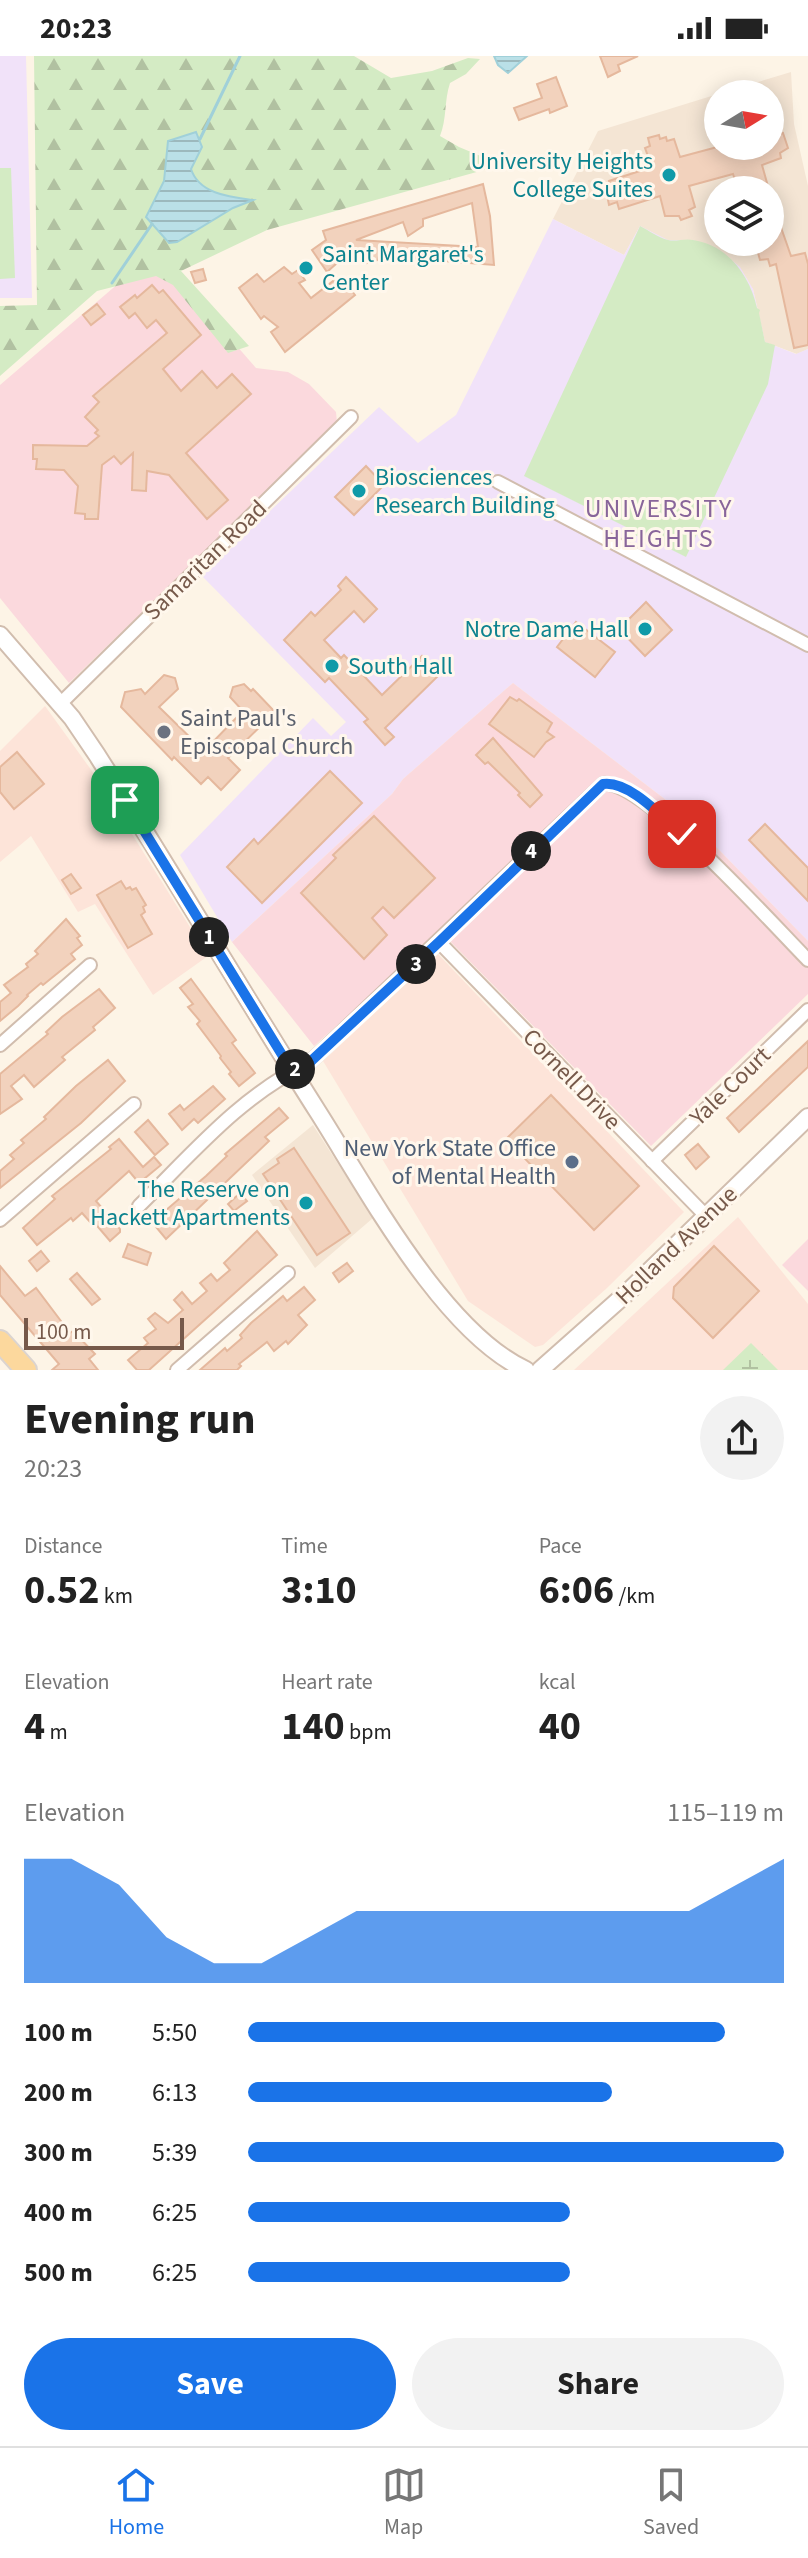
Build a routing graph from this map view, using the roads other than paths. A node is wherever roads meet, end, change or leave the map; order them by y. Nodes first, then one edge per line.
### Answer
1 (351, 417) dead end
2 (498, 482) dead end
3 (0, 635) edge
4 (808, 645) edge
5 (60, 704) junction
6 (439, 942) junction
7 (808, 960) edge
8 (90, 965) dead end
9 (808, 1010) edge
10 (0, 1045) edge
11 (292, 1071) junction
12 (134, 1104) dead end
13 (808, 1117) edge
14 (652, 1161) junction
15 (139, 1206) dead end
16 (706, 1216) junction
17 (0, 1220) edge
18 (288, 1273) dead end
19 (0, 1341) edge
20 (26, 1370) edge
21 (177, 1370) edge
22 (526, 1370) edge
23 (540, 1370) edge

1 - 5 street, Samaritan Road
2 - 4 street
3 - 5 street
5 - 11 street
6 - 7 street
6 - 11 street
6 - 14 street, Cornell Drive
8 - 10 street
9 - 14 street, Yale Court
11 - 15 street
11 - 22 street
12 - 17 street
13 - 16 street, Holland Avenue
14 - 16 street, Cornell Drive
16 - 23 street, Holland Avenue
18 - 21 street
19 - 20 main road

